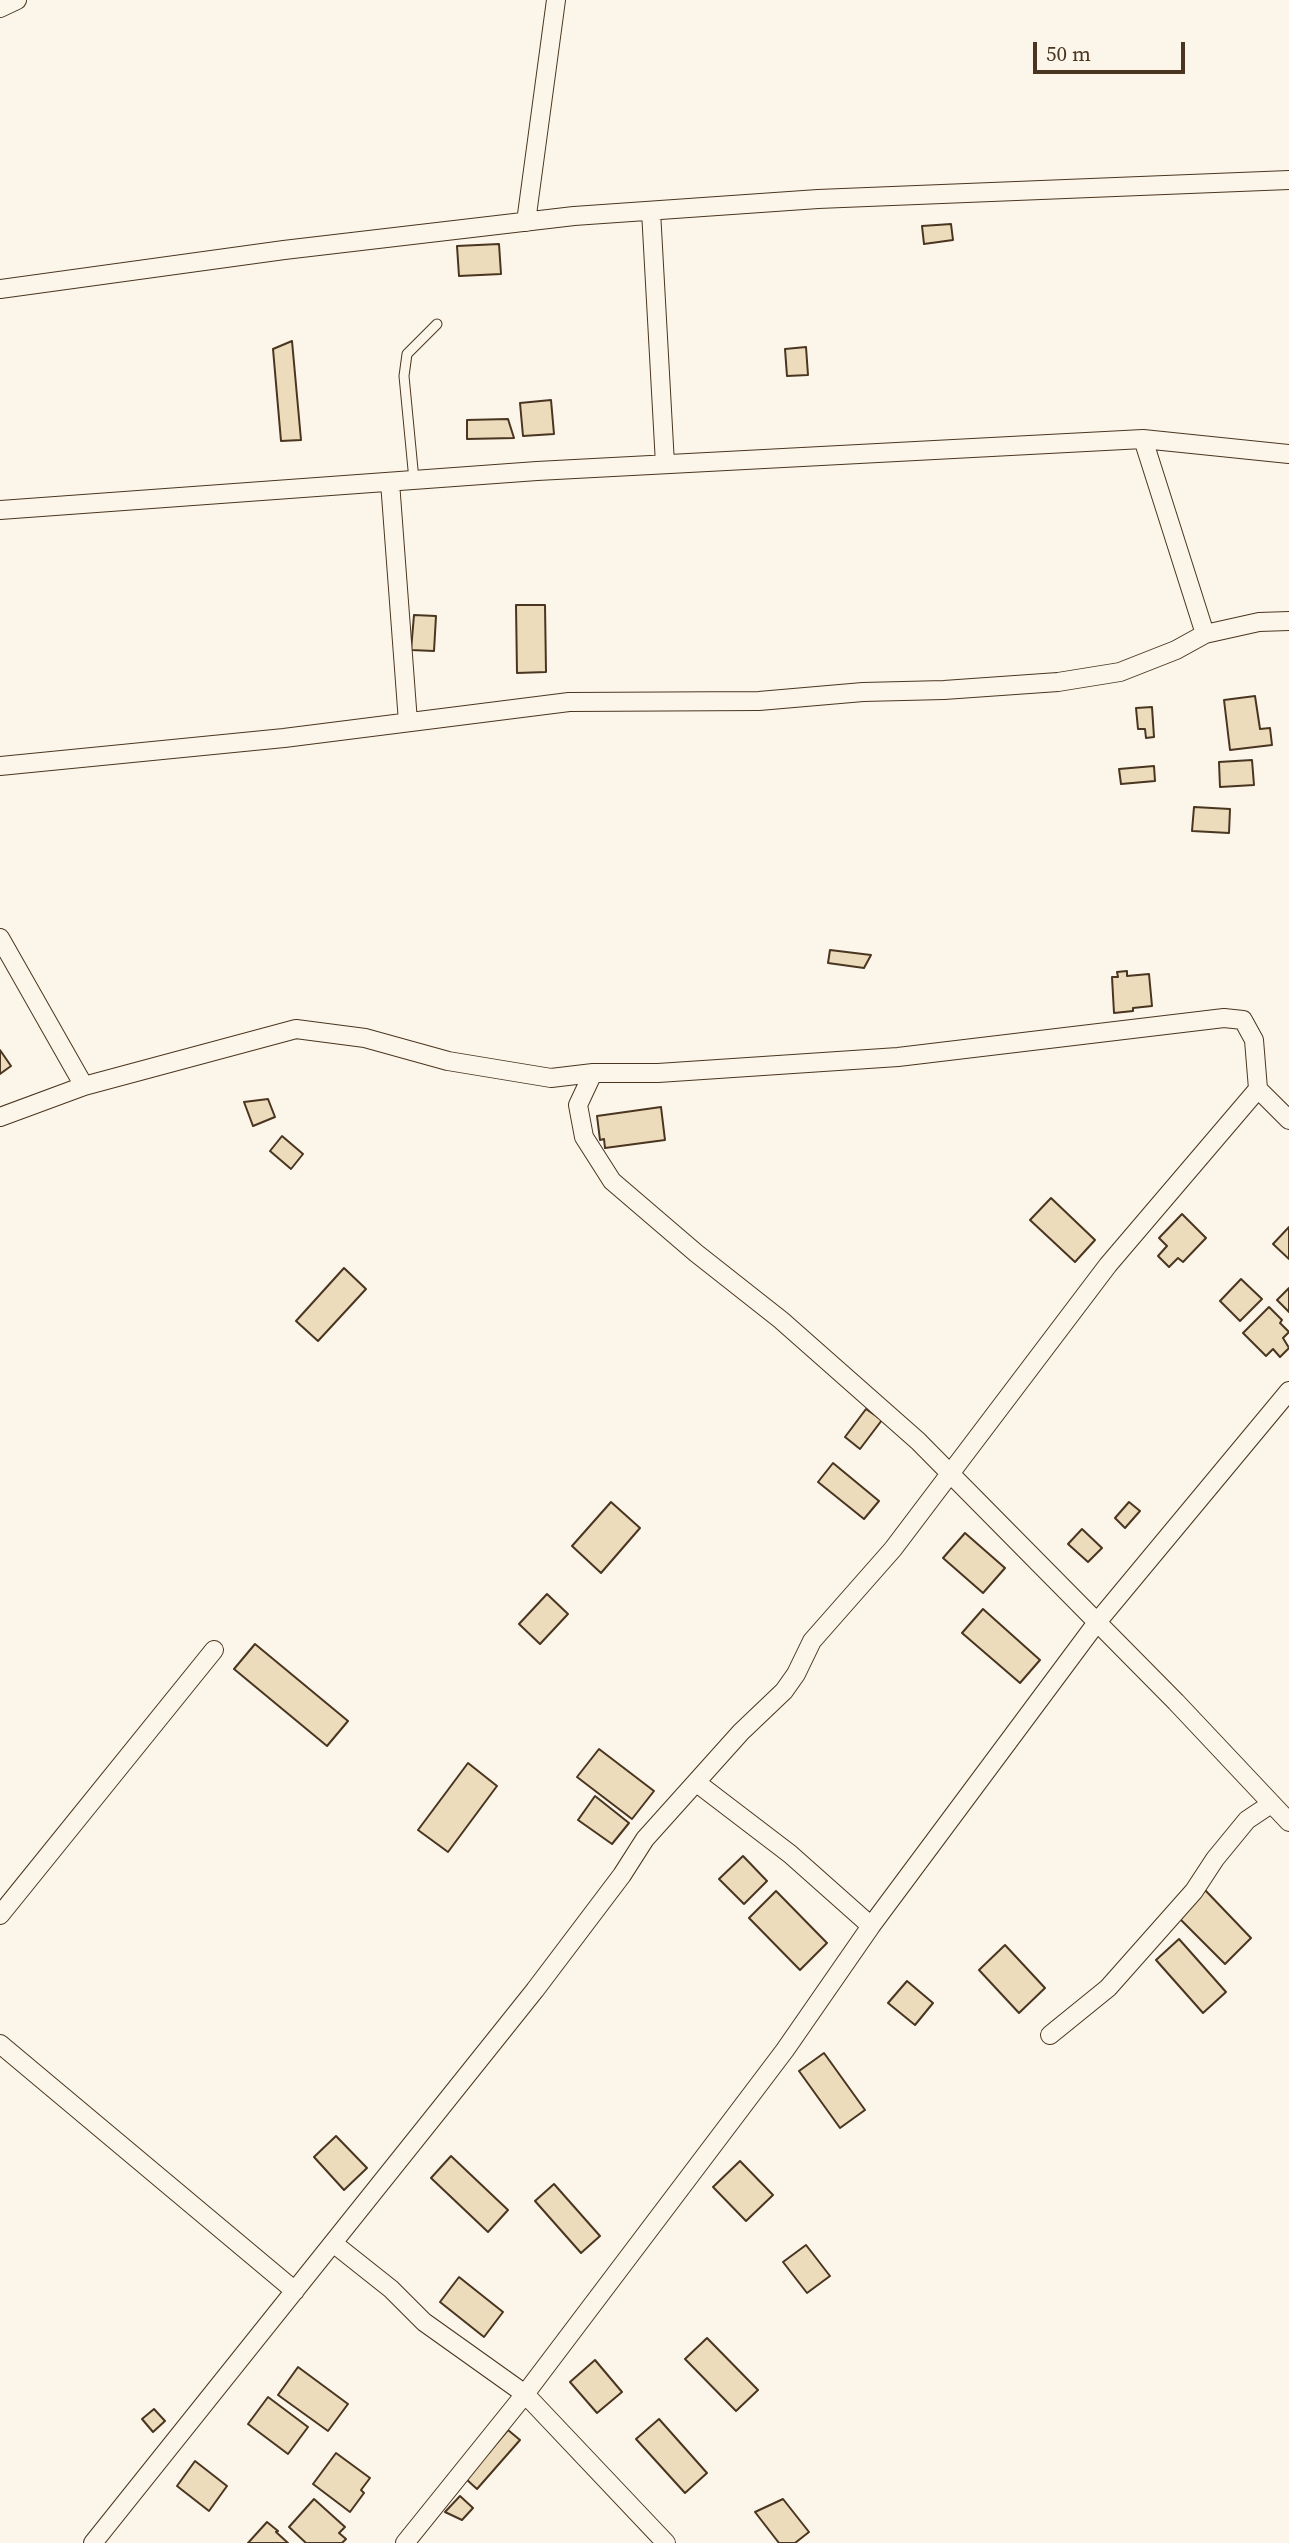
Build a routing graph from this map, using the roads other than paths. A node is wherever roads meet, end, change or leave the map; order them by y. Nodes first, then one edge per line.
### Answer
1 (17, 0) edge
2 (556, 0) edge
3 (0, 8) edge
4 (1289, 180) edge
5 (651, 211) junction
6 (526, 222) junction
7 (0, 289) edge
8 (437, 324) dead end
9 (1143, 439) junction
10 (1289, 454) edge
11 (665, 464) junction
12 (414, 480) junction
13 (390, 482) junction
14 (0, 510) edge
15 (1289, 621) edge
16 (1205, 634) junction
17 (408, 722) junction
18 (0, 766) edge
19 (0, 939) edge
20 (593, 1073) junction
21 (84, 1086) junction
22 (1258, 1089) junction
23 (0, 1117) edge
24 (1289, 1120) edge
25 (1289, 1391) edge
26 (950, 1471) junction
27 (1098, 1621) junction
28 (214, 1650) dead end
29 (696, 1783) junction
30 (1271, 1804) junction
31 (1289, 1822) edge
32 (0, 1915) edge
33 (871, 1926) junction
34 (1050, 2035) dead end
35 (0, 2044) edge
36 (333, 2243) junction
37 (295, 2291) junction
38 (525, 2394) junction
39 (93, 2543) edge
40 (405, 2543) edge
41 (666, 2543) edge

1 - 3 street
2 - 6 street
4 - 5 street
5 - 6 street
5 - 11 street
6 - 7 street
8 - 12 lane
9 - 10 street
9 - 11 street
9 - 16 street
11 - 12 street
12 - 13 street
13 - 14 street
13 - 17 street
15 - 16 street
16 - 17 street
17 - 18 street
19 - 21 street
20 - 21 street
20 - 22 street
20 - 26 street
21 - 23 street
22 - 24 street
22 - 26 street
25 - 27 street
26 - 27 street
26 - 29 street
27 - 30 street
27 - 33 street
28 - 32 street
29 - 33 street
29 - 36 street
30 - 31 street
30 - 34 street
33 - 38 street
35 - 37 street
36 - 37 street
36 - 38 street
37 - 39 street
38 - 40 street
38 - 41 street

